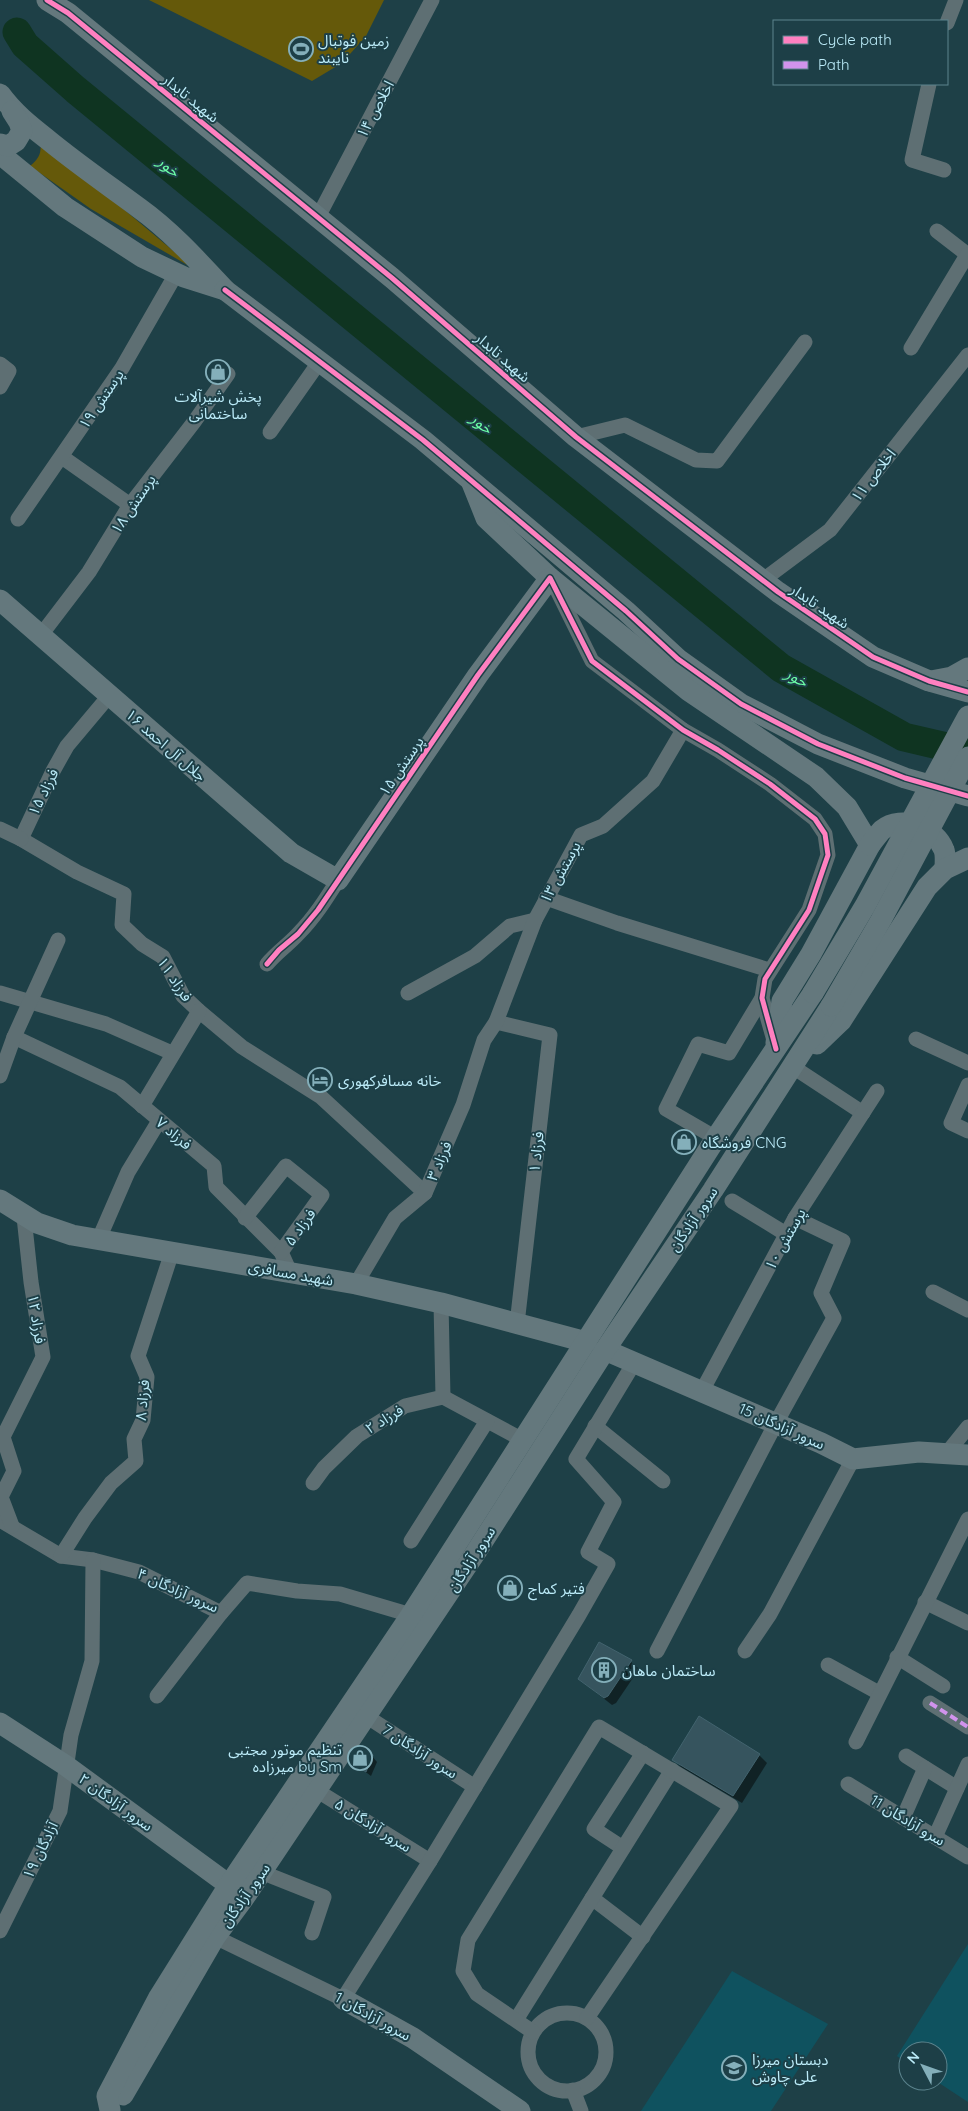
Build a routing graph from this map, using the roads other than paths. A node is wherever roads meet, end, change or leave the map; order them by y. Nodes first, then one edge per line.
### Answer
1 (47, 0) edge
2 (432, 0) edge
3 (956, 0) edge
4 (948, 20) edge
5 (929, 85) edge
6 (5, 101) edge
7 (0, 144) edge
8 (0, 154) edge
9 (944, 170) dead end
10 (318, 217) junction
11 (937, 231) dead end
12 (968, 255) edge
13 (176, 274) junction
14 (225, 290) junction
15 (805, 342) dead end
16 (911, 348) dead end
17 (968, 355) edge
18 (320, 361) junction
19 (0, 364) edge
20 (228, 374) dead end
21 (0, 387) edge
22 (270, 432) dead end
23 (576, 436) junction
24 (62, 457) junction
25 (471, 480) junction
26 (130, 505) junction
27 (18, 520) dead end
28 (550, 578) junction
29 (763, 580) junction
30 (0, 600) edge
31 (41, 635) junction
32 (968, 668) edge
33 (929, 681) junction
34 (968, 692) edge
35 (109, 696) junction
36 (968, 716) edge
37 (683, 730) junction
38 (968, 757) edge
39 (968, 796) edge
40 (0, 829) edge
41 (21, 839) junction
42 (870, 845) junction
43 (968, 858) edge
44 (945, 869) junction
45 (338, 880) junction
46 (546, 898) junction
47 (535, 920) junction
48 (58, 940) dead end
49 (267, 964) dead end
50 (769, 970) junction
51 (0, 993) edge
52 (408, 993) dead end
53 (762, 998) junction
54 (32, 1001) junction
55 (199, 1011) junction
56 (496, 1022) junction
57 (14, 1037) junction
58 (916, 1039) dead end
59 (776, 1049) junction
60 (172, 1053) junction
61 (968, 1063) edge
62 (793, 1067) junction
63 (0, 1076) edge
64 (968, 1085) edge
65 (877, 1091) dead end
66 (142, 1106) junction
67 (863, 1113) junction
68 (160, 1121) junction
69 (968, 1131) edge
70 (716, 1138) junction
71 (425, 1193) junction
72 (0, 1200) edge
73 (732, 1202) dead end
74 (24, 1216) junction
75 (245, 1218) junction
76 (795, 1218) junction
77 (786, 1234) junction
78 (98, 1241) junction
79 (172, 1252) junction
80 (281, 1252) junction
81 (291, 1274) junction
82 (356, 1284) junction
83 (933, 1292) dead end
84 (441, 1303) junction
85 (968, 1310) edge
86 (517, 1324) junction
87 (595, 1346) junction
88 (634, 1363) junction
89 (702, 1392) junction
90 (443, 1397) junction
91 (486, 1420) junction
92 (776, 1423) junction
93 (594, 1426) junction
94 (968, 1427) edge
95 (523, 1440) junction
96 (947, 1452) junction
97 (968, 1455) edge
98 (853, 1459) junction
99 (662, 1481) dead end
100 (313, 1483) dead end
101 (968, 1519) edge
102 (6, 1523) edge
103 (410, 1541) dead end
104 (61, 1556) junction
105 (93, 1560) junction
106 (925, 1602) junction
107 (221, 1613) junction
108 (419, 1620) junction
109 (968, 1623) edge
110 (745, 1651) dead end
111 (657, 1652) dead end
112 (898, 1658) junction
113 (828, 1665) dead end
114 (943, 1686) dead end
115 (879, 1693) junction
116 (157, 1696) dead end
117 (930, 1703) dead end
118 (366, 1716) junction
119 (0, 1723) edge
120 (968, 1728) edge
121 (856, 1742) dead end
122 (643, 1753) junction
123 (906, 1756) dead end
124 (968, 1764) edge
125 (65, 1765) junction
126 (925, 1768) junction
127 (672, 1770) junction
128 (848, 1784) dead end
129 (475, 1786) junction
130 (957, 1788) junction
131 (316, 1790) junction
132 (903, 1818) junction
133 (935, 1838) junction
134 (623, 1848) junction
135 (968, 1857) edge
136 (430, 1861) junction
137 (261, 1872) junction
138 (229, 1885) junction
139 (592, 1898) junction
140 (0, 1931) edge
141 (312, 1933) dead end
142 (643, 1936) junction
143 (215, 1937) junction
144 (343, 1999) junction
145 (587, 2018) junction
146 (516, 2020) junction
147 (533, 2032) junction
148 (573, 2090) junction
149 (110, 2107) edge
150 (520, 2111) edge
151 (581, 2111) edge

1 - 10 street, شهید تابدار
2 - 10 street, اخلاص ۱۴
3 - 4 street
5 - 9 street
6 - 7 street
6 - 14 street
8 - 13 street
10 - 23 street, شهید تابدار
11 - 12 street
12 - 16 street
13 - 14 street
13 - 24 street, پرستش ۱۹
14 - 18 street
15 - 23 street
17 - 29 street, اخلاص ۱۱
18 - 22 street
18 - 25 street
19 - 21 street
20 - 26 street, پرستش ۱۸
23 - 29 street, شهید تابدار
24 - 26 street
24 - 27 street, پرستش ۱۹
25 - 28 street
25 - 39 street
26 - 31 street, پرستش ۱۸
28 - 37 street
28 - 42 street
28 - 45 street, پرستش ۱۵
29 - 33 street, شهید تابدار
30 - 31 street, جلال آل احمد ۱۶
31 - 35 street, جلال آل احمد ۱۶
32 - 33 street
33 - 34 street, شهید تابدار
35 - 41 street, فرزاد ۱۵
35 - 45 street, جلال آل احمد ۱۶
36 - 59 street, سرور آزادگان, bridge
37 - 46 street, پرستش ۱۳
37 - 50 street
38 - 62 street, سرور آزادگان, bridge
40 - 41 street
41 - 55 street, فرزاد ۱۱
42 - 44 street
42 - 59 street
43 - 44 street
44 - 62 street
45 - 49 street, پرستش ۱۵
46 - 47 street, پرستش ۱۳
46 - 50 street
47 - 52 street
47 - 56 street, پرستش ۱۳
48 - 54 street
50 - 53 street
51 - 54 street
53 - 59 street
53 - 70 street
54 - 57 street
54 - 60 street
55 - 60 street
55 - 71 street
56 - 71 street, فرزاد ۳
56 - 86 street, فرزاد ۱
57 - 63 street
57 - 66 street, فرزاد ۷
58 - 61 street
59 - 70 street, سرور آزادگان
60 - 66 street
62 - 67 street
62 - 87 street, سرور آزادگان
64 - 69 street
65 - 67 street, پرستش ۱۰
66 - 68 street, فرزاد ۷
67 - 76 street, پرستش ۱۰
68 - 75 street, فرزاد ۷
68 - 78 street
70 - 87 street, سرور آزادگان
71 - 82 street, فرزاد ۳
72 - 74 street, شهید مسافری
73 - 77 street
74 - 78 street, شهید مسافری
74 - 102 street, فرزاد ۱۲
75 - 80 street, فرزاد ۷
75 - 80 street, فرزاد ۵
76 - 77 street, پرستش ۱۰
76 - 92 street
77 - 89 street, پرستش ۱۰
78 - 79 street, شهید مسافری
79 - 81 street, شهید مسافری
79 - 104 street, فرزاد ۸
80 - 81 street, فرزاد ۷
81 - 82 street, شهید مسافری
82 - 84 street, شهید مسافری
83 - 85 street
84 - 86 street, شهید مسافری
84 - 90 street
86 - 87 street, شهید مسافری
87 - 88 street, سرور آزادگان 15
87 - 95 street, سرور آزادگان
87 - 108 street, سرور آزادگان
88 - 89 street, سرور آزادگان 15
88 - 93 street
89 - 92 street, سرور آزادگان 15
90 - 91 street
90 - 100 street, فرزاد ۲
91 - 95 street
91 - 103 street
92 - 98 street, سرور آزادگان 15
92 - 111 street
93 - 99 street
93 - 129 street
94 - 96 street
95 - 108 street, سرور آزادگان
96 - 97 street
96 - 98 street
98 - 110 street
101 - 106 street
102 - 104 street, سرور آزادگان ۴
104 - 105 street, سرور آزادگان ۴
105 - 107 street, سرور آزادگان ۴
105 - 125 street, آزادگان ۱۹
106 - 109 street
106 - 112 street
107 - 108 street, سرور آزادگان ۴
107 - 116 street
108 - 118 street, سرور آزادگان
108 - 138 street, سرور آزادگان
112 - 114 street
112 - 115 street
113 - 115 street
115 - 121 street
117 - 120 street
118 - 129 street, سرور آزادگان 7
118 - 131 street, سرور آزادگان
119 - 125 street, سرور آزادگان ۲
122 - 127 street
122 - 134 street
122 - 146 street
123 - 126 street
124 - 130 street
125 - 138 street, سرور آزادگان ۲
125 - 140 street, آزادگان ۱۹
126 - 130 street
126 - 132 street
127 - 134 street
127 - 142 street
128 - 132 street, سرو آزادگان 11
129 - 136 street
130 - 133 street
131 - 136 street, سرور آزادگان ۵
131 - 137 street, سرور آزادگان
132 - 133 street, سرو آزادگان 11
133 - 135 street, سرو آزادگان 11
134 - 139 street
136 - 144 street
137 - 141 street
137 - 143 street, سرور آزادگان
138 - 149 street, سرور آزادگان
139 - 142 street
139 - 146 street
142 - 145 street
143 - 144 street, سرور آزادگان 1
143 - 149 street, سرور آزادگان
144 - 150 street, سرور آزادگان 1
145 - 147 street
145 - 148 street
146 - 147 street
147 - 148 street
148 - 151 street

